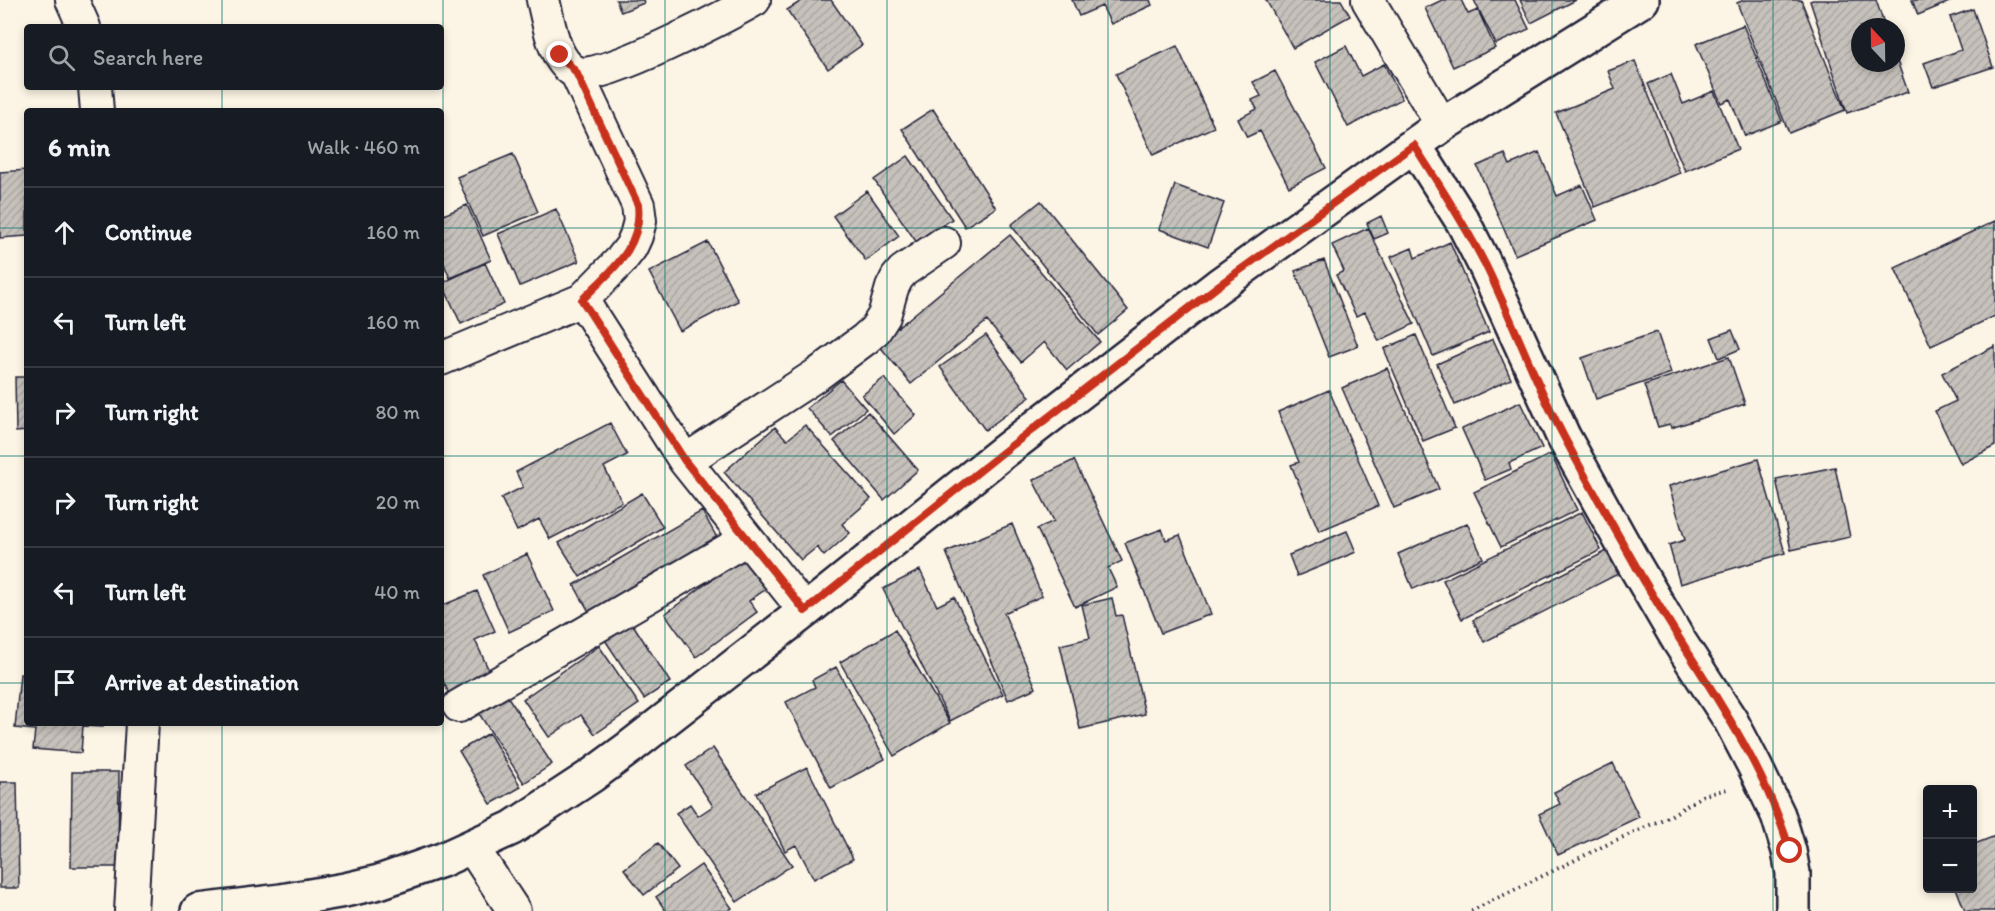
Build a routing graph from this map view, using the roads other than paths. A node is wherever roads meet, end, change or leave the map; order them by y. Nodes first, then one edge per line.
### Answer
1 (72, 0) edge
2 (543, 0) edge
3 (754, 0) edge
4 (1368, 0) edge
5 (1642, 0) edge
6 (83, 24) edge
7 (576, 72) junction
8 (95, 90) edge
9 (97, 108) edge
10 (1442, 125) junction
11 (1414, 145) junction
12 (944, 243) dead end
13 (582, 300) junction
14 (444, 358) edge
15 (685, 461) junction
16 (747, 539) junction
17 (805, 611) junction
18 (459, 706) dead end
19 (142, 726) edge
20 (472, 847) junction
21 (131, 911) edge
22 (198, 911) edge
23 (514, 911) edge
24 (1793, 911) edge

1 - 6 street
2 - 7 street
3 - 7 street
4 - 10 street
5 - 10 street
7 - 13 street
8 - 9 street
10 - 11 street
11 - 17 street
11 - 24 street
12 - 15 street
13 - 14 street
13 - 15 street
15 - 16 street
16 - 17 street
16 - 18 street
17 - 20 street
19 - 21 street
20 - 22 street
20 - 23 street

